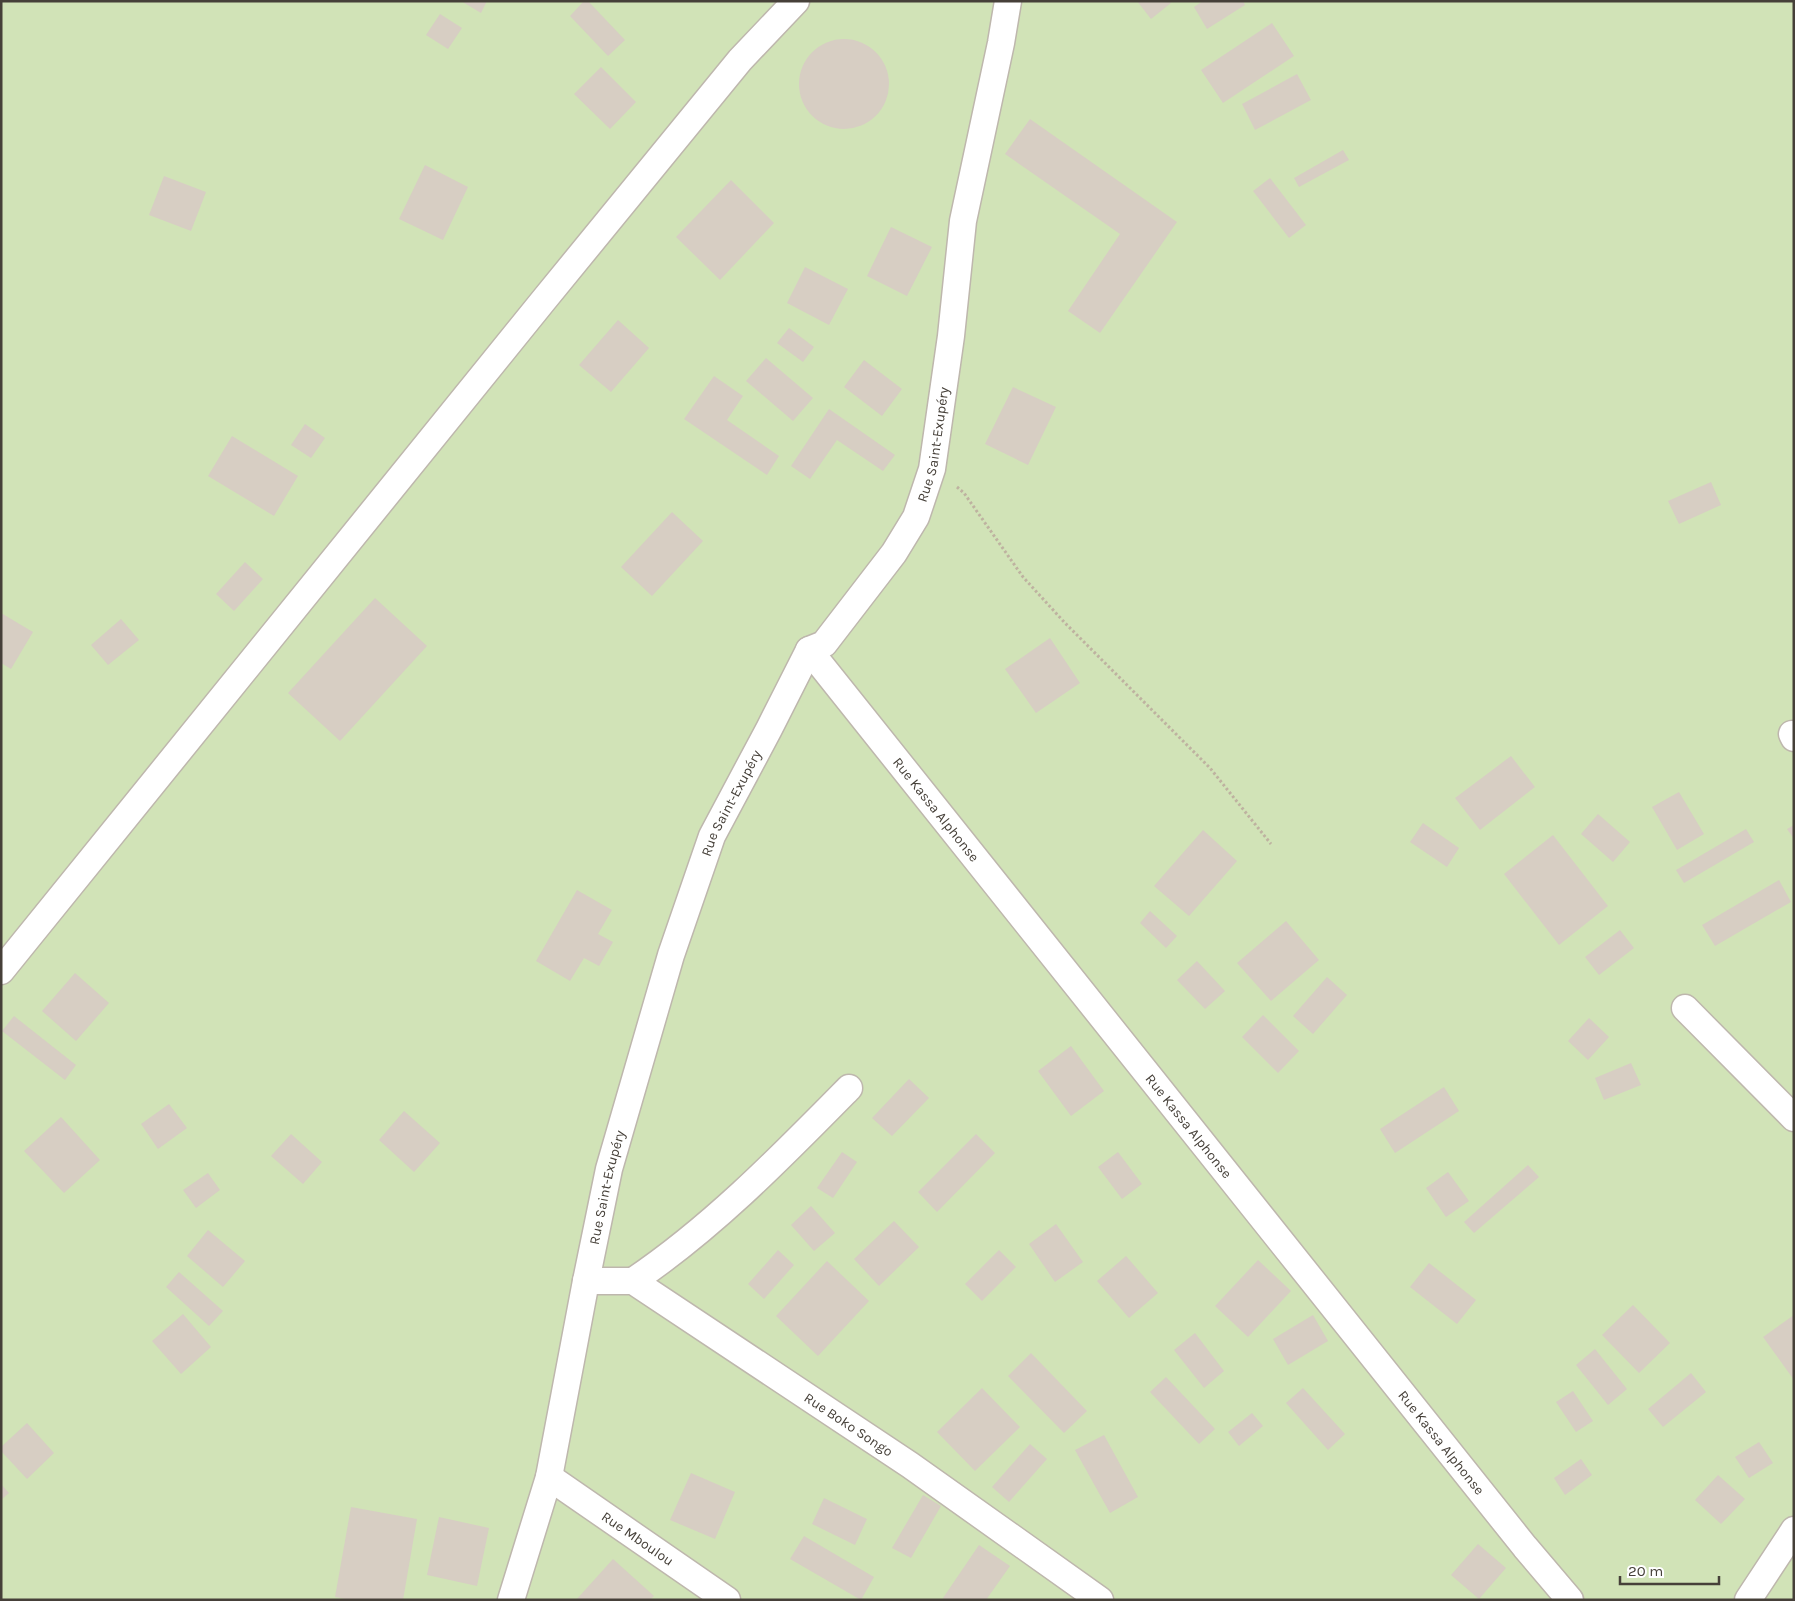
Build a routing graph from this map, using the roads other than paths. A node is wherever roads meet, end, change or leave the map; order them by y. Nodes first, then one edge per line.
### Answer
1 (796, 1) edge
2 (1008, 1) edge
3 (1026, 1) edge
4 (1001, 43) junction
5 (809, 650) junction
6 (1, 971) edge
7 (1685, 1008) dead end
8 (849, 1088) dead end
9 (1794, 1118) edge
10 (586, 1281) junction
11 (633, 1281) junction
12 (549, 1477) junction
13 (1794, 1530) edge
14 (511, 1600) edge
15 (727, 1600) edge
16 (1100, 1600) edge
17 (1570, 1600) edge
18 (1748, 1600) edge

1 - 6 street
2 - 4 street, Rue Saint-Exupéry
3 - 4 street
4 - 5 street, Rue Saint-Exupéry
5 - 10 street, Rue Saint-Exupéry
5 - 17 street, Rue Kassa Alphonse
7 - 9 street
8 - 11 street
10 - 11 street
10 - 12 street, Rue Saint-Exupéry
11 - 16 street, Rue Boko Songo
12 - 14 street, Rue Saint-Exupéry
12 - 15 street, Rue Mboulou
13 - 18 street

